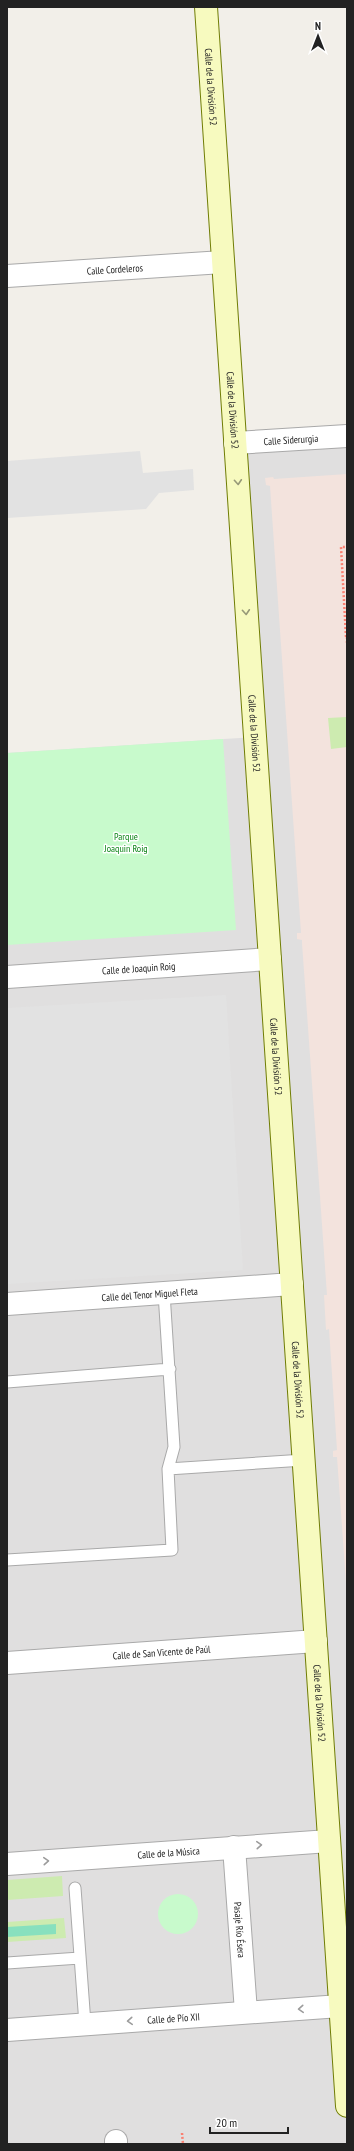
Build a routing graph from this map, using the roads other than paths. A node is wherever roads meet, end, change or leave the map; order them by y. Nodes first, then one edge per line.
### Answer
1 (206, 7) edge
2 (223, 262) junction
3 (7, 276) edge
4 (347, 436) edge
5 (235, 443) junction
6 (270, 960) junction
7 (7, 977) edge
8 (292, 1284) junction
9 (164, 1293) junction
10 (7, 1304) edge
11 (170, 1369) junction
12 (7, 1382) edge
13 (304, 1460) junction
14 (168, 1469) junction
15 (7, 1560) edge
16 (316, 1641) junction
17 (7, 1663) edge
18 (329, 1841) junction
19 (234, 1847) junction
20 (7, 1864) edge
21 (75, 1888) dead end
22 (80, 1958) junction
23 (7, 1963) edge
24 (340, 2006) junction
25 (246, 2012) junction
26 (84, 2024) junction
27 (7, 2030) edge
28 (347, 2106) edge

1 - 2 main road, Calle de la División 52
2 - 3 street, Calle Cordeleros
2 - 5 main road, Calle de la División 52
4 - 5 street, Calle Siderurgia
5 -> 6 main road, Calle de la División 52
6 - 7 street, Calle de Joaquin Roig
6 - 8 main road, Calle de la División 52
8 - 9 street, Calle del Tenor Miguel Fleta
8 - 13 main road, Calle de la División 52
9 - 10 street, Calle del Tenor Miguel Fleta
9 - 11 lane
11 - 12 lane
11 - 14 lane
13 - 14 lane
13 - 16 main road, Calle de la División 52
14 - 15 lane
16 - 17 street, Calle de San Vicente de Paúl
16 - 18 main road, Calle de la División 52
19 -> 18 street, Calle de la Música
18 - 24 main road, Calle de la División 52
20 -> 19 street, Calle de la Música
19 - 25 street, Pasaje Río Ésera
21 - 22 lane
22 - 23 lane
22 - 26 lane
24 -> 25 street, Calle de Pío XII
24 - 28 main road, Calle de la División 52
25 -> 26 street, Calle de Pío XII
26 - 27 street, Calle de Pío XII

